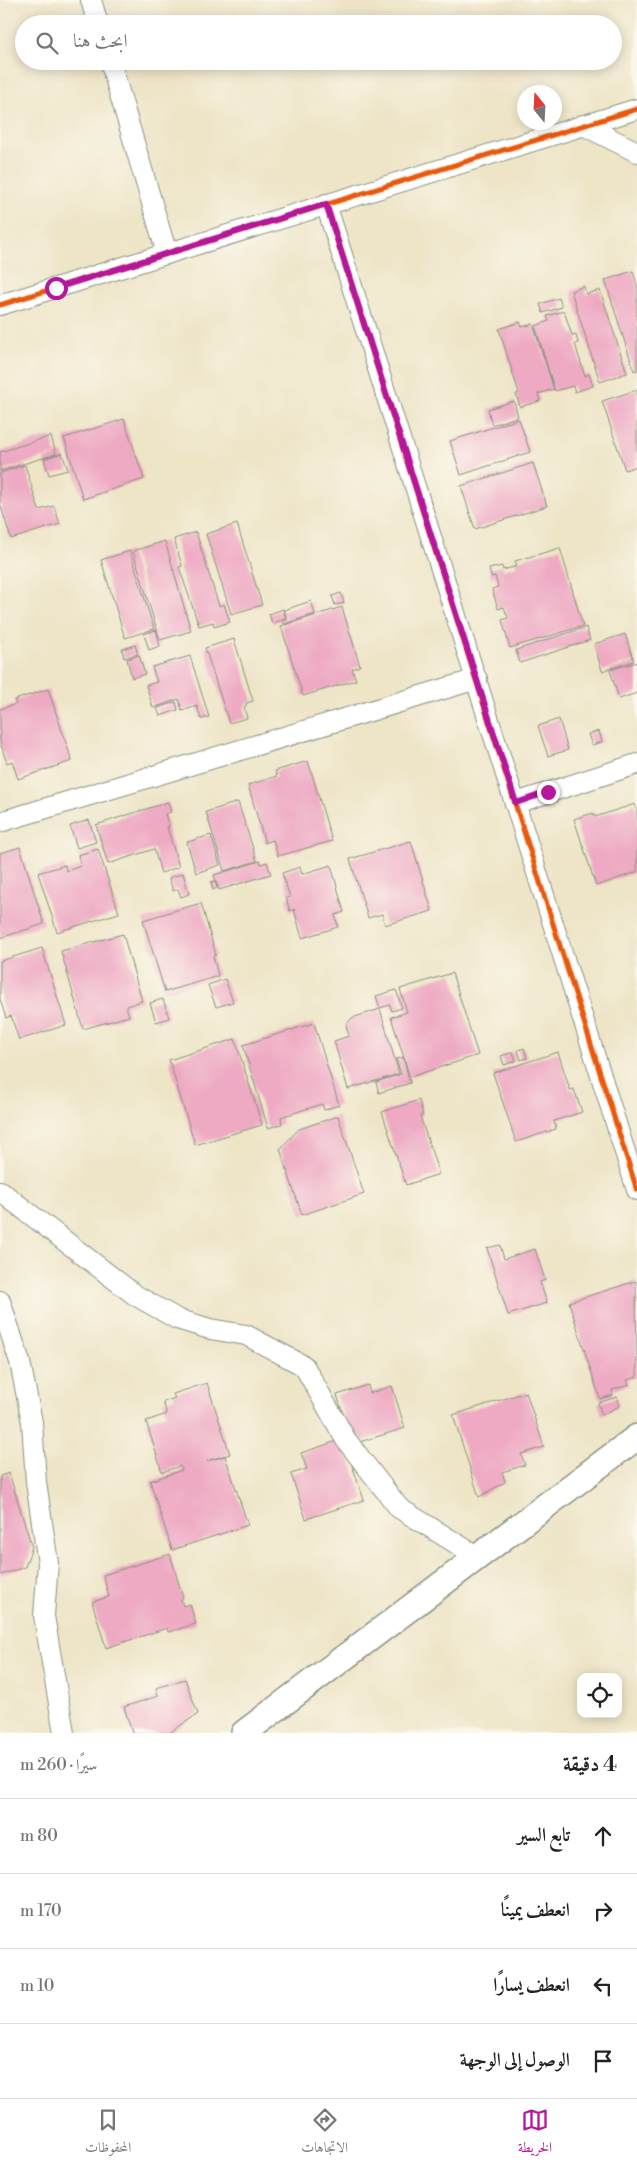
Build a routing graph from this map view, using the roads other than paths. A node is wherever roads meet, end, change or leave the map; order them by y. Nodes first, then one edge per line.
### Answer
1 (91, 0) edge
2 (95, 15) edge
3 (113, 70) edge
4 (637, 109) edge
5 (584, 125) junction
6 (637, 152) edge
7 (326, 204) junction
8 (168, 254) junction
9 (0, 305) edge
10 (477, 679) junction
11 (637, 764) edge
12 (516, 803) junction
13 (0, 822) edge
14 (637, 1190) edge
15 (0, 1191) edge
16 (0, 1301) edge
17 (637, 1438) edge
18 (478, 1557) junction
19 (64, 1733) edge
20 (244, 1733) edge

1 - 2 street
3 - 8 street
4 - 5 street
5 - 6 street
5 - 7 street
7 - 8 street
7 - 10 street
8 - 9 street
10 - 12 street
10 - 13 street
11 - 12 street
12 - 14 street
15 - 18 street
16 - 19 street
17 - 18 street
18 - 20 street

